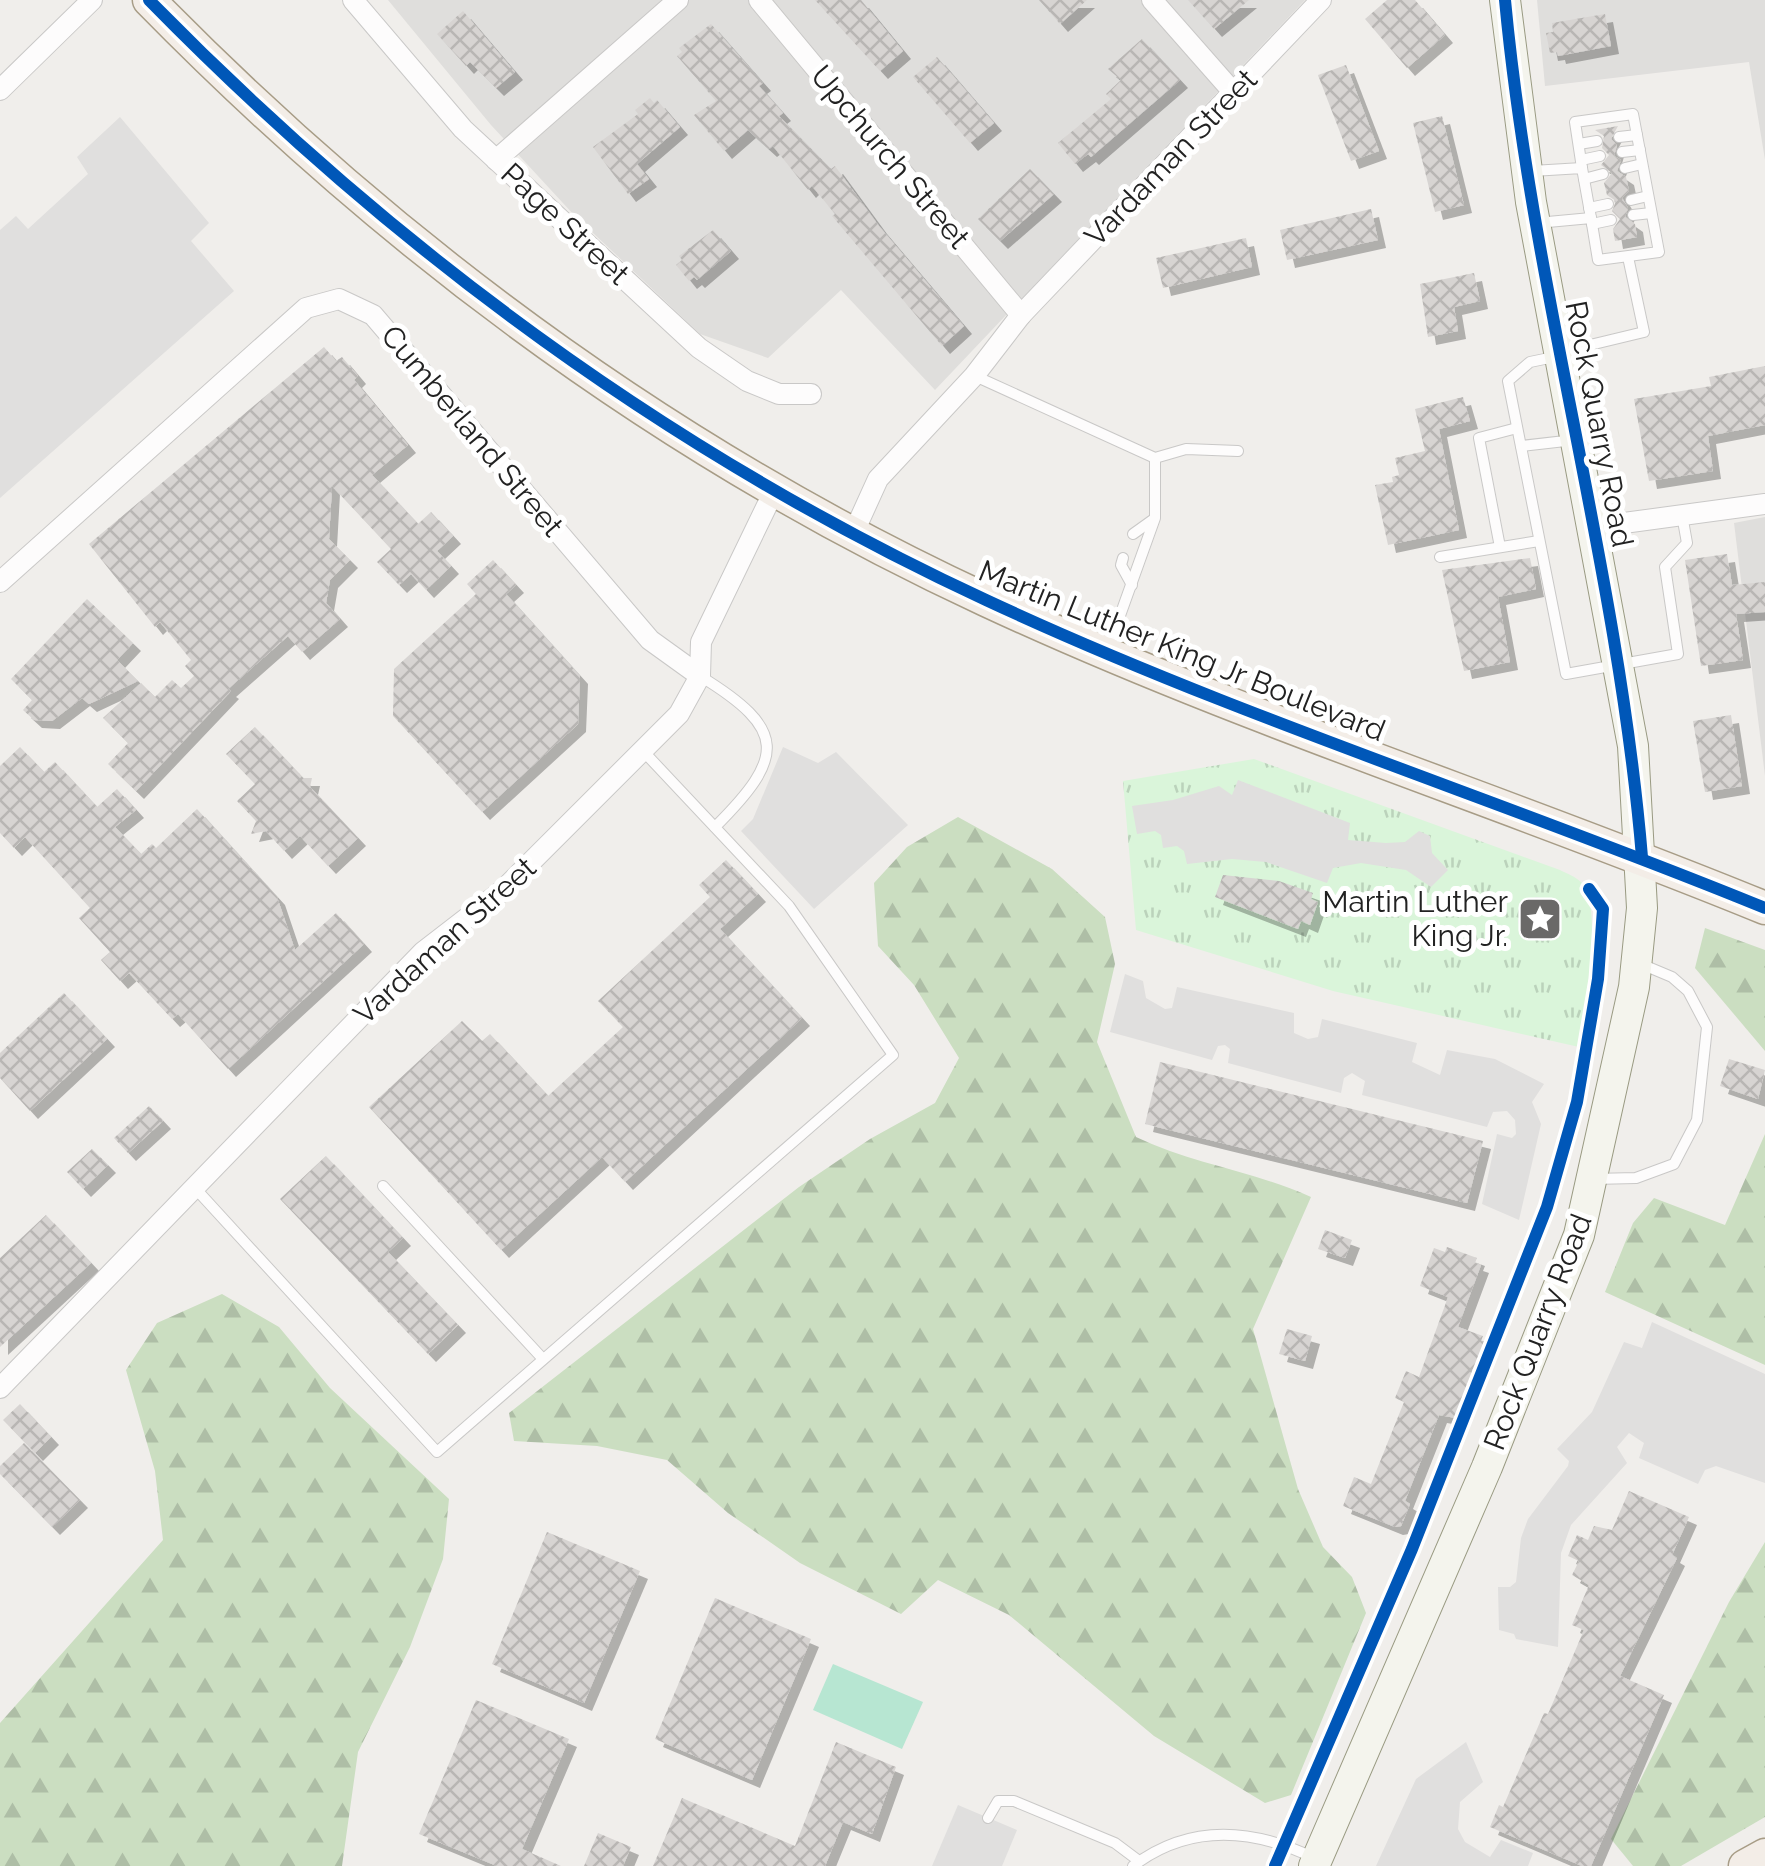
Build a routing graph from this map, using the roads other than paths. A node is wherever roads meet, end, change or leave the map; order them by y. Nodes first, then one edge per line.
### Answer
1 (92, 0) edge
2 (149, 0) edge
3 (353, 0) edge
4 (678, 0) edge
5 (759, 0) edge
6 (1152, 0) edge
7 (1321, 0) edge
8 (1505, 0) edge
9 (0, 90) edge
10 (1233, 92) junction
11 (1637, 135) junction
12 (1619, 137) dead end
13 (1597, 141) dead end
14 (1579, 144) junction
15 (1640, 150) junction
16 (1622, 152) dead end
17 (1600, 156) dead end
18 (496, 160) junction
19 (1642, 164) junction
20 (1625, 168) dead end
21 (1582, 169) junction
22 (1526, 171) junction
23 (1603, 174) dead end
24 (1648, 196) junction
25 (1631, 200) dead end
26 (1608, 204) dead end
27 (1651, 213) junction
28 (1633, 215) dead end
29 (1590, 217) junction
30 (1611, 220) dead end
31 (1535, 223) junction
32 (1628, 256) junction
33 (1020, 315) junction
34 (1560, 354) junction
35 (974, 376) junction
36 (811, 394) dead end
37 (1517, 428) junction
38 (1576, 440) junction
39 (1520, 446) junction
40 (1238, 450) dead end
41 (1155, 458) junction
42 (774, 492) junction
43 (1765, 504) edge
44 (1682, 515) junction
45 (1155, 518) junction
46 (1594, 527) junction
47 (852, 534) junction
48 (1133, 534) dead end
49 (1540, 540) junction
50 (1500, 547) junction
51 (1440, 557) dead end
52 (1123, 558) dead end
53 (0, 582) edge
54 (1132, 584) junction
55 (1106, 653) junction
56 (1620, 667) junction
57 (700, 676) junction
58 (645, 753) junction
59 (715, 827) junction
60 (1642, 857) junction
61 (1765, 908) edge
62 (1637, 962) junction
63 (1592, 1179) junction
64 (194, 1186) junction
65 (383, 1186) dead end
66 (543, 1359) junction
67 (0, 1388) edge
68 (988, 1818) dead end
69 (1765, 1854) edge
70 (1316, 1862) edge
71 (1136, 1864) edge
72 (1746, 1866) edge

1 - 9 street
2 - 42 main road, Martin Luther King Jr Boulevard
3 - 18 street, Page Street
4 - 18 street
5 - 33 street, Upchurch Street
6 - 10 street
7 - 10 street, Vardaman Street
8 - 22 main road, Rock Quarry Road
10 - 33 street, Vardaman Street
11 - 12 lane
11 - 14 lane
11 - 15 lane
13 - 14 lane
14 - 21 lane
15 - 16 lane
15 - 19 lane
17 - 21 lane
18 - 36 street, Page Street
19 - 20 lane
19 - 24 lane
21 - 22 lane
21 - 23 lane
21 - 29 lane
22 - 31 main road, Rock Quarry Road
24 - 25 lane
24 - 27 lane
26 - 29 lane
27 - 28 lane
27 - 32 lane
29 - 30 lane
29 - 31 lane
29 - 32 lane
31 - 34 main road, Rock Quarry Road
32 - 34 lane
33 - 35 street, Vardaman Street
34 - 37 lane
34 - 38 main road, Rock Quarry Road
35 - 41 lane
35 - 47 street, Vardaman Street
37 - 39 lane
37 - 50 lane
38 - 39 lane
38 - 46 main road, Rock Quarry Road
39 - 49 lane
40 - 41 lane
41 - 45 lane
42 - 47 main road, Martin Luther King Jr Boulevard
42 - 57 street, Vardaman Street
43 - 44 street
44 - 46 street
44 - 56 lane
45 - 48 lane
45 - 54 lane
46 - 56 main road, Rock Quarry Road
47 - 55 main road, Martin Luther King Jr Boulevard
49 - 50 lane
49 - 56 lane
50 - 51 lane
52 - 54 lane
53 - 57 street, Cumberland Street
54 - 55 lane
55 - 60 main road, Martin Luther King Jr Boulevard
56 - 60 main road, Rock Quarry Road
57 - 58 street, Vardaman Street
57 - 59 lane
58 - 59 lane
58 - 64 street, Vardaman Street
59 - 66 lane
60 - 61 main road, Martin Luther King Jr Boulevard
60 - 62 main road, Rock Quarry Road
62 - 63 main road, Rock Quarry Road
62 - 63 lane
63 - 70 main road, Rock Quarry Road
64 - 66 lane
64 - 67 street, Vardaman Street
65 - 66 lane
68 - 71 lane
69 - 72 main road
70 - 71 lane

